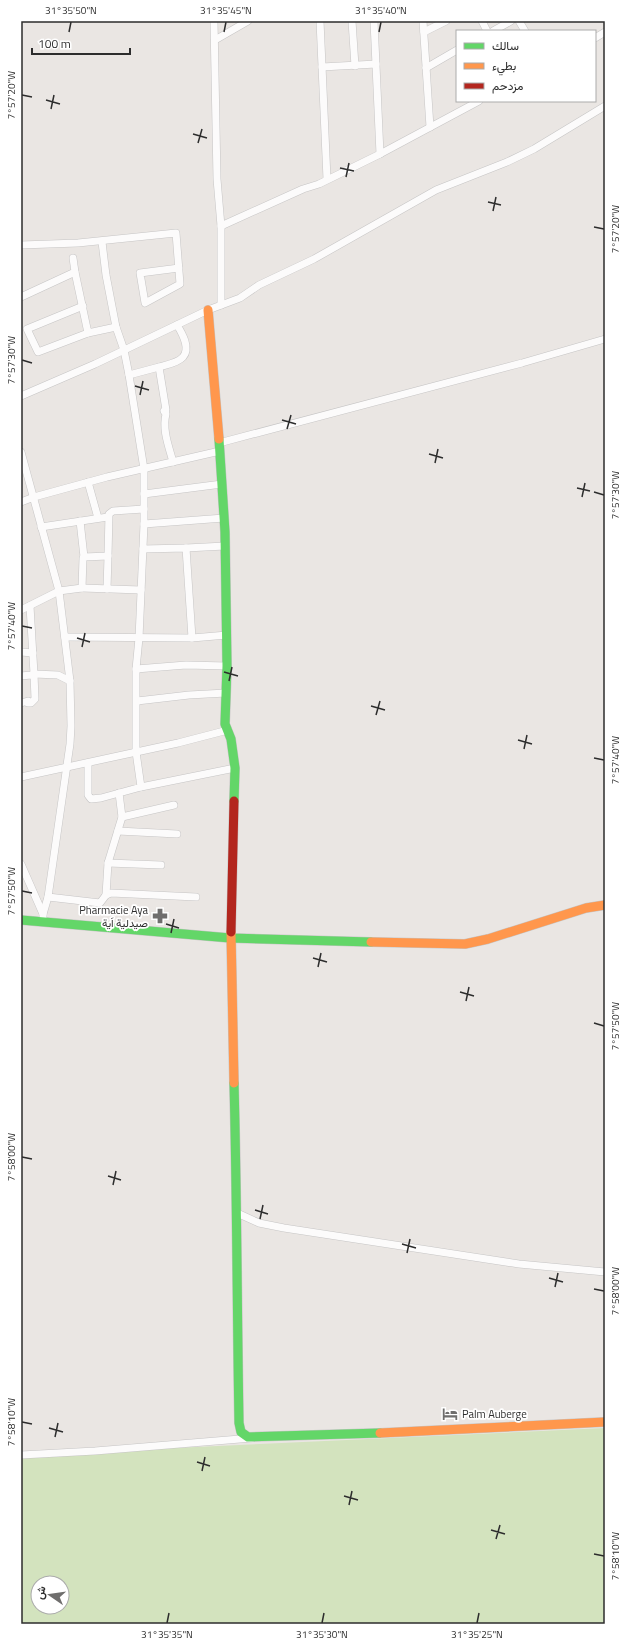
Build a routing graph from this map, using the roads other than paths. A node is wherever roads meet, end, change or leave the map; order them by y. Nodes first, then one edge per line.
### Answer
1 (214, 21) edge
2 (248, 21) edge
3 (320, 21) edge
4 (352, 21) edge
5 (374, 21) edge
6 (423, 21) edge
7 (446, 21) edge
8 (482, 21) edge
9 (511, 21) edge
10 (519, 21) edge
11 (486, 30) edge
12 (495, 30) edge
13 (524, 30) edge
14 (424, 32) junction
15 (605, 32) edge
16 (596, 37) edge
17 (215, 40) junction
18 (456, 51) edge
19 (376, 64) junction
20 (355, 66) junction
21 (322, 67) junction
22 (426, 68) junction
23 (477, 102) edge
24 (605, 106) edge
25 (430, 127) junction
26 (380, 154) junction
27 (327, 179) junction
28 (221, 226) junction
29 (102, 242) junction
30 (21, 244) edge
31 (73, 258) dead end
32 (179, 268) junction
33 (75, 272) junction
34 (21, 297) edge
35 (221, 305) junction
36 (83, 306) junction
37 (208, 310) junction
38 (177, 325) junction
39 (116, 327) junction
40 (88, 333) junction
41 (605, 339) edge
42 (124, 350) junction
43 (159, 367) junction
44 (129, 375) junction
45 (21, 396) edge
46 (220, 447) junction
47 (21, 453) edge
48 (173, 462) junction
49 (144, 469) junction
50 (88, 482) junction
51 (222, 484) junction
52 (144, 494) junction
53 (34, 497) junction
54 (21, 502) edge
55 (144, 509) junction
56 (108, 517) junction
57 (98, 518) junction
58 (224, 518) junction
59 (80, 521) junction
60 (144, 524) junction
61 (41, 527) junction
62 (225, 546) junction
63 (186, 548) junction
64 (143, 549) junction
65 (108, 556) junction
66 (84, 557) junction
67 (82, 588) junction
68 (107, 589) junction
69 (141, 590) junction
70 (59, 591) junction
71 (30, 606) junction
72 (21, 610) edge
73 (226, 635) junction
74 (65, 638) junction
75 (139, 638) junction
76 (192, 638) junction
77 (21, 652) edge
78 (33, 653) junction
79 (227, 666) junction
80 (136, 669) junction
81 (34, 674) junction
82 (21, 676) edge
83 (70, 681) junction
84 (226, 692) junction
85 (136, 701) junction
86 (21, 703) edge
87 (228, 730) junction
88 (136, 752) junction
89 (88, 763) junction
90 (66, 768) junction
91 (235, 768) junction
92 (21, 777) edge
93 (141, 787) junction
94 (119, 793) junction
95 (174, 805) dead end
96 (122, 817) junction
97 (118, 831) junction
98 (177, 834) dead end
99 (21, 864) edge
100 (108, 864) junction
101 (161, 865) dead end
102 (106, 895) junction
103 (48, 897) junction
104 (196, 897) dead end
105 (605, 904) edge
106 (43, 917) junction
107 (21, 920) edge
108 (230, 938) junction
109 (237, 1213) junction
110 (605, 1272) edge
111 (605, 1422) edge
112 (264, 1437) junction
113 (21, 1455) edge

1 - 17 street
2 - 17 street
3 - 21 street
4 - 20 street
5 - 19 street
6 - 14 street
7 - 14 street
8 - 11 street
9 - 12 street
10 - 13 street
14 - 22 street
15 - 16 street
17 - 28 street
18 - 22 street
19 - 20 street
19 - 26 street
20 - 21 street
21 - 27 street
22 - 25 street
23 - 25 street
24 - 35 street
25 - 26 street
26 - 27 street
27 - 28 street
28 - 35 street
29 - 30 street
29 - 32 street
29 - 39 street
31 - 33 street
32 - 32 street
33 - 34 street
33 - 36 street
35 - 37 street
36 - 40 street
36 - 40 street
37 - 38 street
37 - 46 street
38 - 42 street
38 - 43 street
39 - 40 street
39 - 42 street
41 - 46 street
42 - 44 street
42 - 45 street
43 - 44 street
43 - 48 street
44 - 49 street
46 - 48 street
46 - 51 street
47 - 53 street
48 - 49 street
49 - 50 street
49 - 52 street
50 - 53 street
50 - 57 street
51 - 52 street
51 - 58 street
52 - 55 street
53 - 54 street
53 - 61 street
55 - 56 street
55 - 60 street
56 - 57 street
56 - 65 street
57 - 59 street
58 - 60 street
58 - 62 street
59 - 61 street
59 - 66 street
60 - 64 street
61 - 70 street
62 - 63 street
62 - 73 street
63 - 64 street
63 - 76 street
64 - 69 street
65 - 66 street
65 - 68 street
66 - 67 street
67 - 68 street
67 - 70 street
68 - 69 street
69 - 75 street
70 - 71 street
70 - 74 street
71 - 72 street
71 - 78 street
73 - 76 street
73 - 79 street
74 - 75 street
74 - 83 street
75 - 76 street
75 - 80 street
77 - 78 street
78 - 81 street
79 - 80 street
79 - 84 street
80 - 85 street
81 - 82 street
81 - 83 street
81 - 86 street
83 - 90 street
84 - 85 street
84 - 87 street
85 - 88 street
87 - 88 street
87 - 91 street
88 - 89 street
88 - 93 street
89 - 90 street
89 - 94 street
90 - 92 street
90 - 103 street
91 - 93 street
91 - 108 street
93 - 94 street
94 - 96 street
95 - 96 street
96 - 97 street
97 - 98 street
97 - 100 street
99 - 106 street
100 - 101 street
100 - 102 street
102 - 103 street
102 - 104 street
103 - 106 street
105 - 108 street
106 - 107 street
106 - 108 street
108 - 109 street
109 - 110 street
109 - 112 street
111 - 112 street
112 - 113 street

